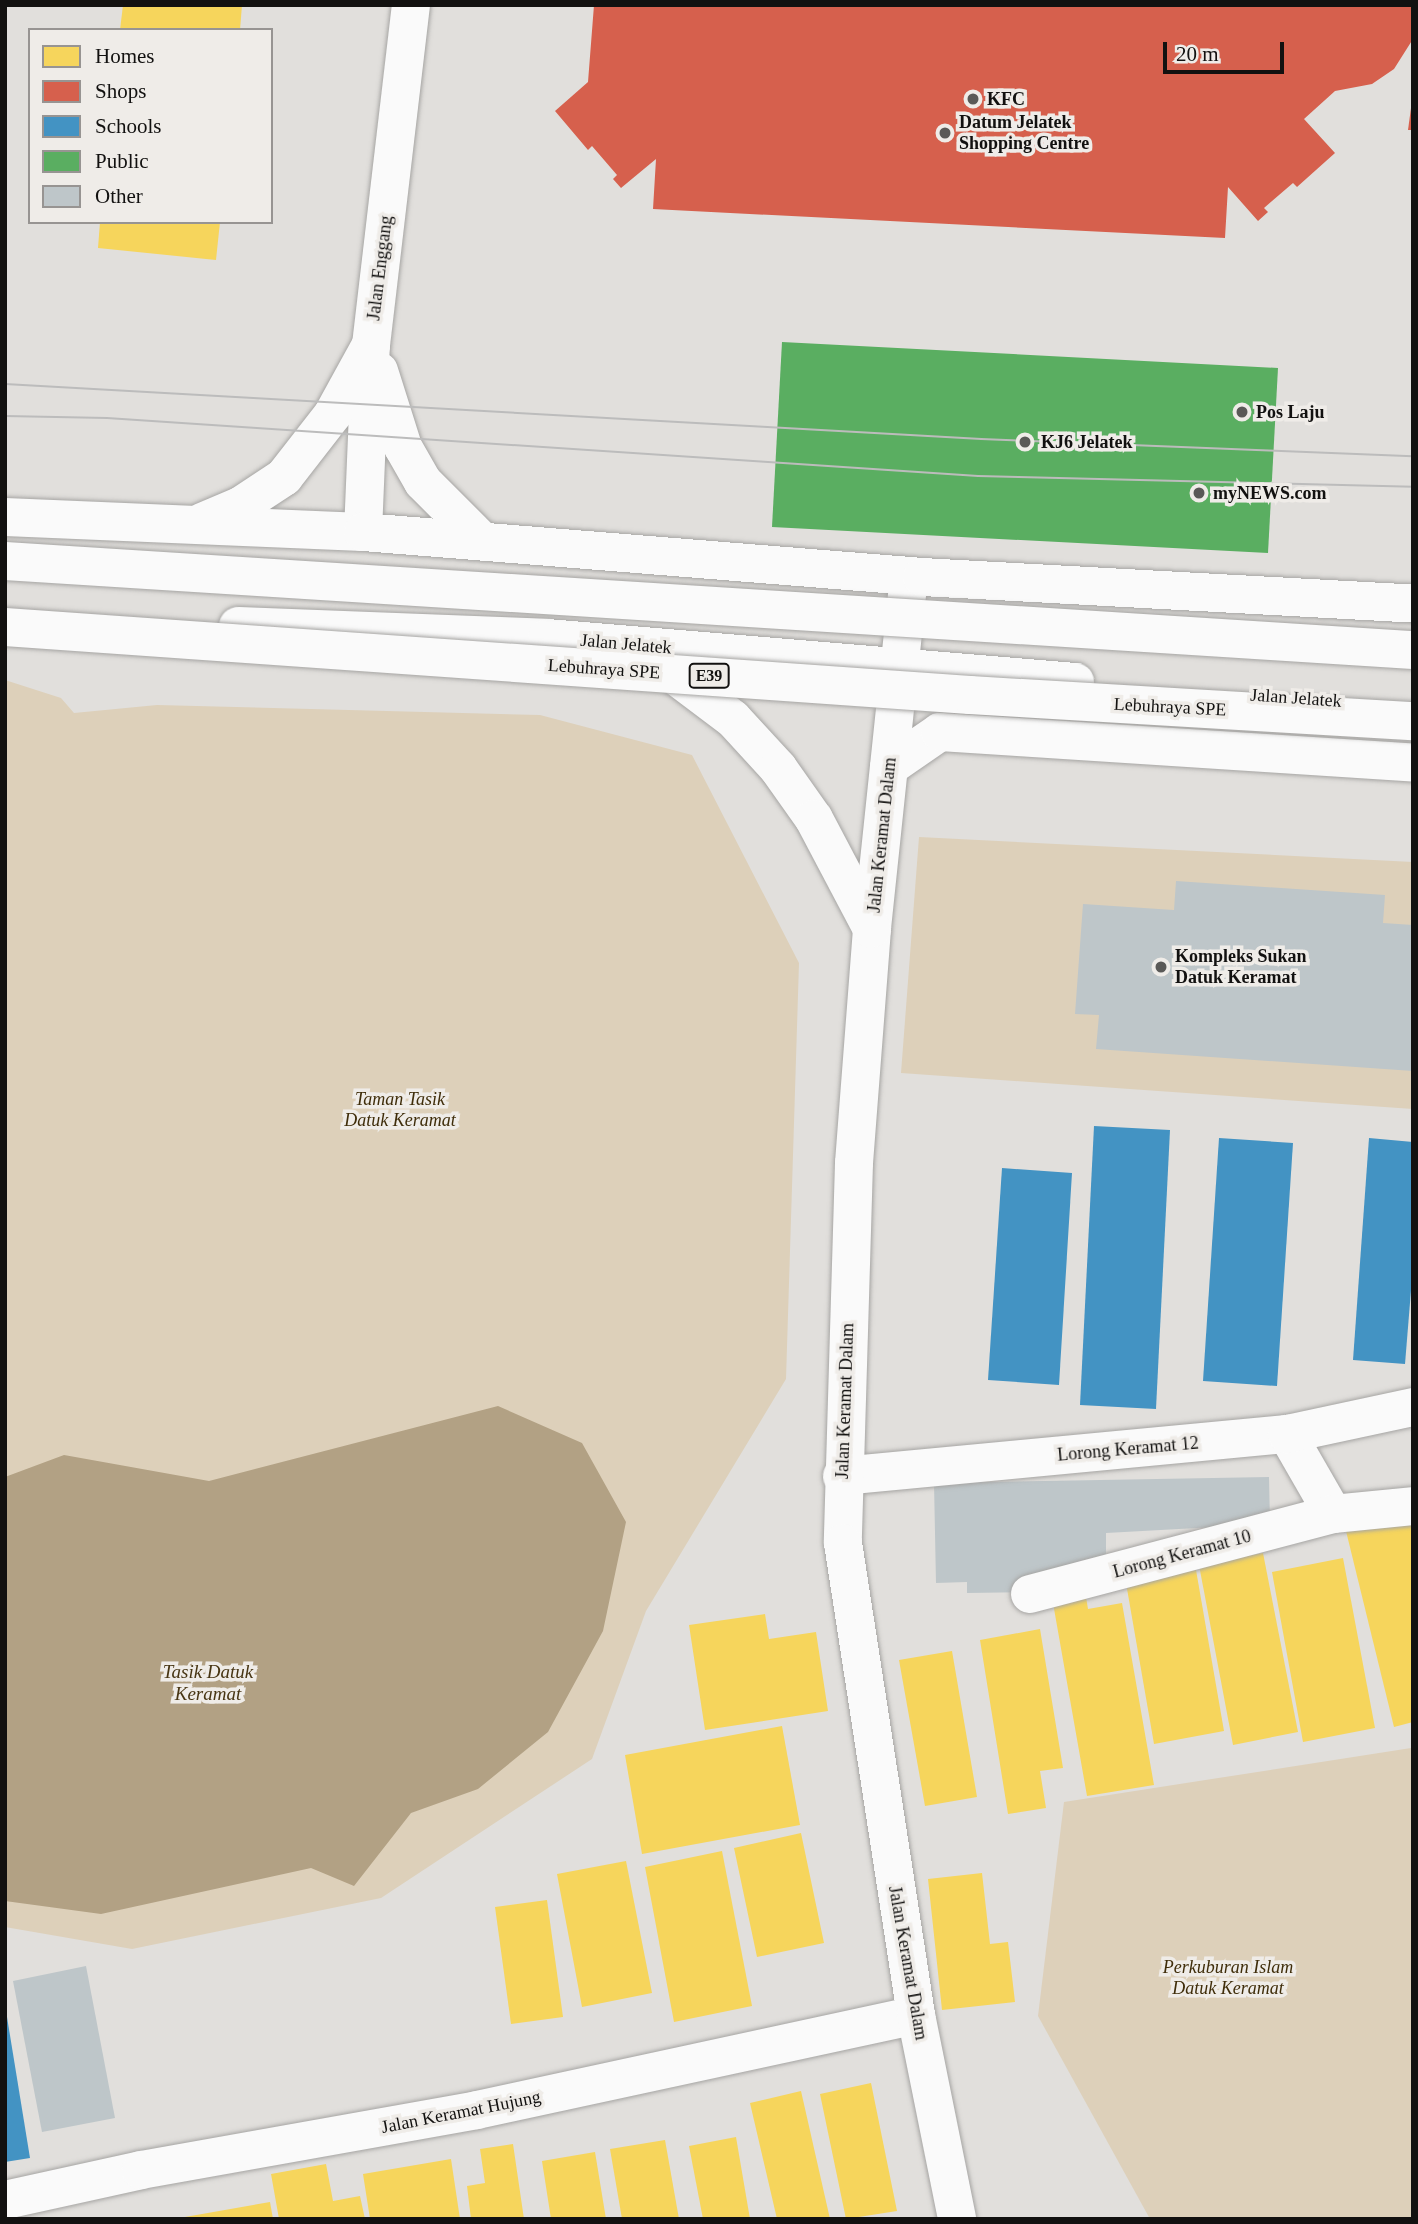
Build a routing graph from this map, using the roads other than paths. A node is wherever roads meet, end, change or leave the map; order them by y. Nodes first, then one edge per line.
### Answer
1 (411, 5) edge
2 (371, 345) junction
3 (5, 517) edge
4 (197, 524) junction
5 (363, 532) junction
6 (481, 540) junction
7 (5, 561) edge
8 (909, 576) junction
9 (1413, 594) edge
10 (1371, 602) junction
11 (1413, 604) edge
12 (5, 621) edge
13 (5, 627) edge
14 (444, 635) junction
15 (629, 643) junction
16 (1413, 650) edge
17 (899, 670) junction
18 (1413, 706) edge
19 (1413, 720) edge
20 (1413, 763) edge
21 (889, 767) junction
22 (872, 929) junction
23 (1413, 1407) edge
24 (1287, 1434) junction
25 (842, 1476) junction
26 (1413, 1506) edge
27 (1333, 1514) junction
28 (1030, 1594) dead end
29 (916, 2015) junction
30 (5, 2200) edge
31 (957, 2219) edge

1 - 2 main road, Jalan Enggang
2 - 4 main road
2 - 5 main road, Jalan Enggang
2 - 6 main road
3 - 4 main road
4 - 5 main road
5 - 6 main road
5 - 14 main road, Jalan Enggang
6 - 8 main road
7 - 16 main road, bridge
8 - 10 main road
8 - 17 main road, Jalan Keramat Dalam
9 - 10 main road
10 - 11 main road
12 - 14 main road, Jalan Jelatek
13 - 19 main road, Lebuhraya SPE / E39, bridge
14 - 15 main road, Jalan Jelatek
15 - 17 main road, Jalan Jelatek
15 - 22 main road
17 - 18 main road, Jalan Jelatek
17 - 21 main road, Jalan Keramat Dalam
20 - 21 main road
21 - 22 main road, Jalan Keramat Dalam
22 - 25 main road, Jalan Keramat Dalam
23 - 24 main road, Lorong Keramat 12
24 - 25 main road, Lorong Keramat 12
24 - 27 main road
25 - 29 main road, Jalan Keramat Dalam
26 - 27 main road, Lorong Keramat 10
27 - 28 main road, Lorong Keramat 10
29 - 30 main road, Jalan Keramat Hujung
29 - 31 main road, Jalan Keramat Dalam

